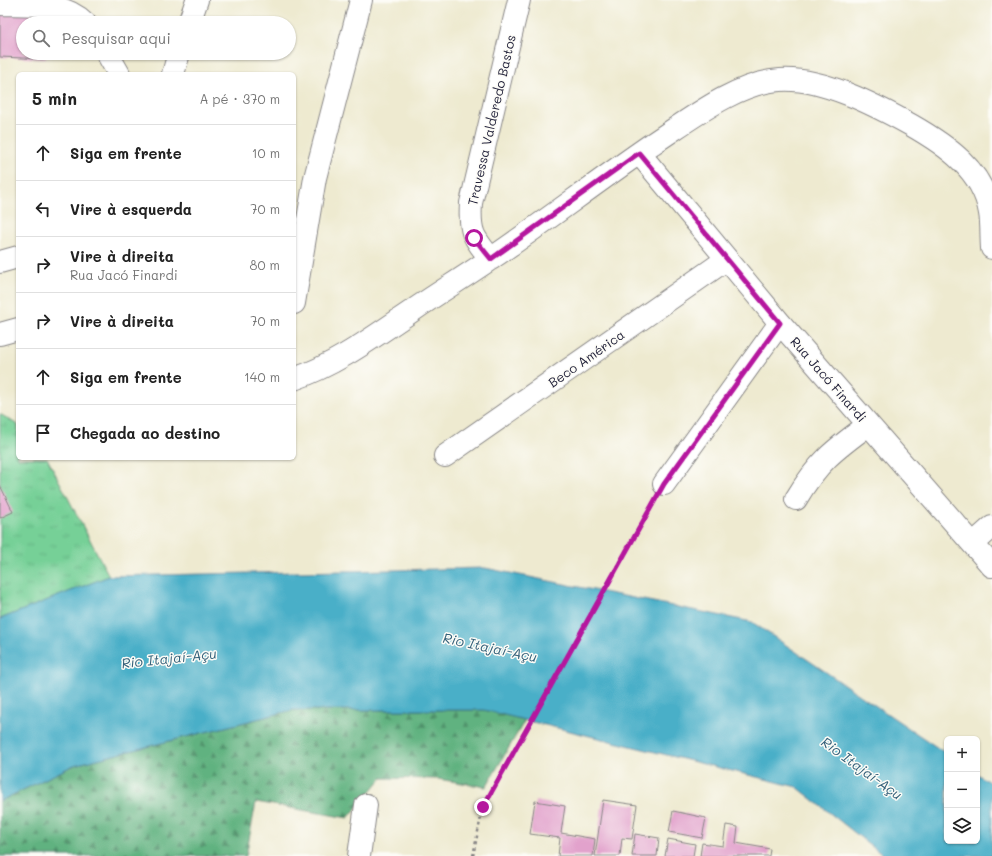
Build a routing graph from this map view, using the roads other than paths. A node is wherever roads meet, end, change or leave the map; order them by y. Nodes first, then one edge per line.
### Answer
1 (197, 0) edge
2 (361, 0) edge
3 (519, 0) edge
4 (0, 4) edge
5 (59, 4) edge
6 (77, 16) edge
7 (191, 16) edge
8 (111, 60) edge
9 (177, 60) edge
10 (118, 72) edge
11 (174, 72) edge
12 (639, 153) junction
13 (992, 248) edge
14 (16, 258) edge
15 (491, 259) junction
16 (727, 259) junction
17 (0, 262) edge
18 (296, 291) edge
19 (780, 323) junction
20 (16, 330) edge
21 (0, 334) edge
22 (296, 378) edge
23 (868, 424) junction
24 (445, 456) dead end
25 (664, 484) road end
26 (796, 499) dead end
27 (992, 527) edge
28 (974, 543) junction
29 (992, 566) edge
30 (366, 805) dead end
31 (361, 856) edge

1 - 7 street
2 - 18 street
3 - 15 street, Travessa Valderedo Bastos
4 - 5 street
5 - 6 street
8 - 10 street
9 - 11 street
12 - 13 street
12 - 15 street
12 - 16 street, Rua Jacó Finardi
14 - 17 street
15 - 22 street
16 - 19 street, Rua Jacó Finardi
16 - 24 street, Beco América
19 - 23 street, Rua Jacó Finardi
19 - 25 street
20 - 21 street
23 - 26 street
23 - 28 street, Rua Jacó Finardi
27 - 28 street
28 - 29 street, Rua Jacó Finardi
30 - 31 street

